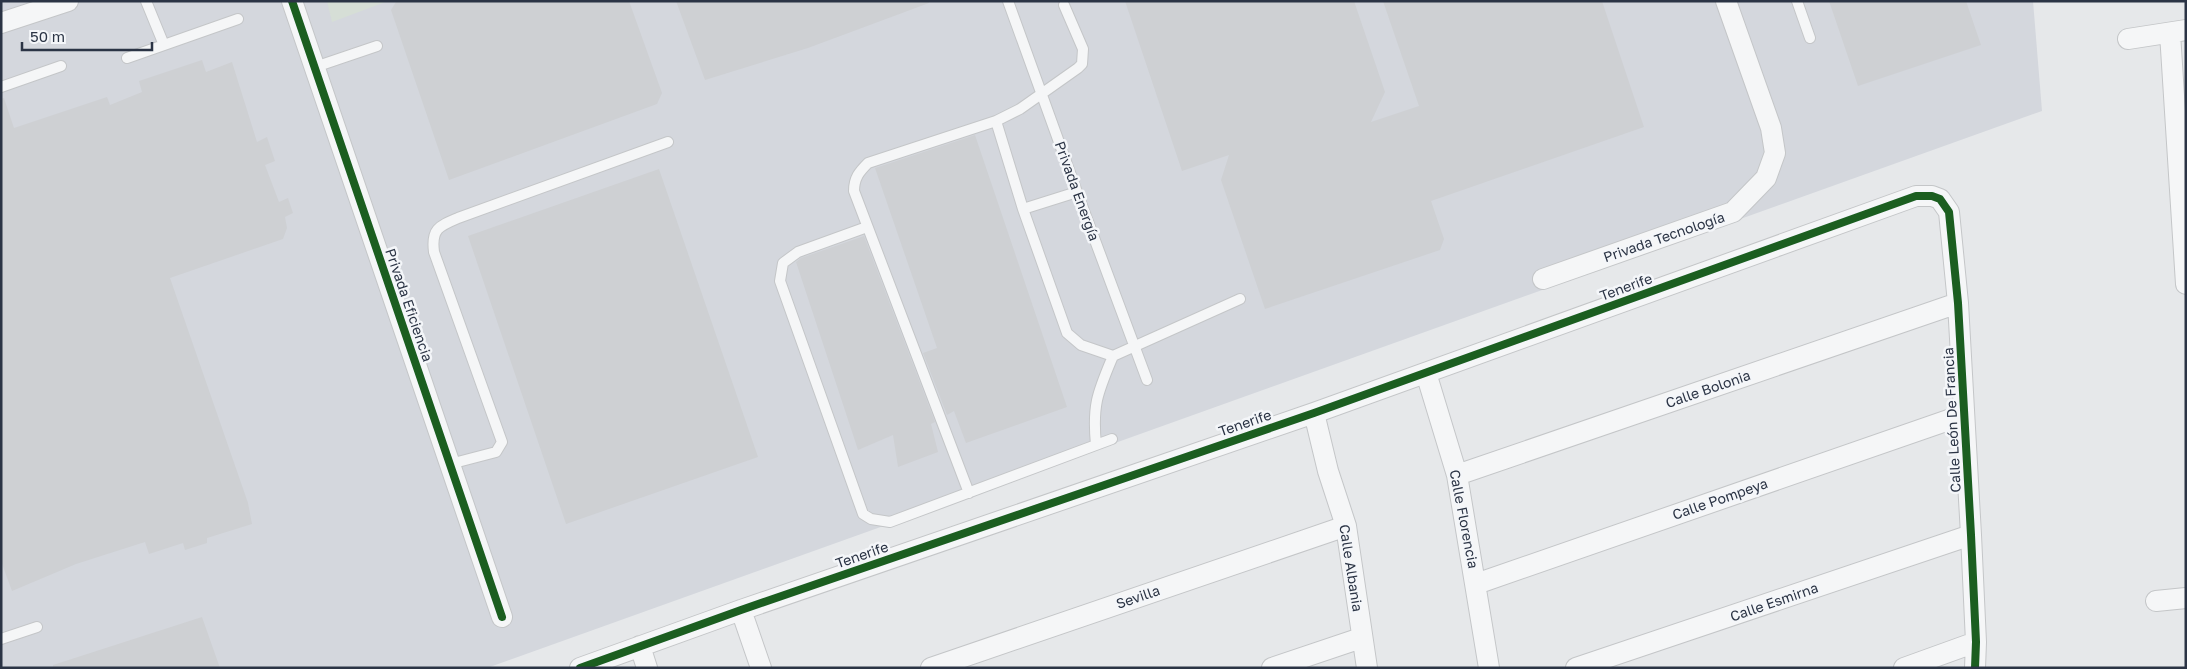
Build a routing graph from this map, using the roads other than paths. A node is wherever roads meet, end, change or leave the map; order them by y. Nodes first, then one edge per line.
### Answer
1 (68, 1) edge
2 (146, 1) edge
3 (292, 1) edge
4 (1008, 1) edge
5 (1726, 1) edge
6 (1797, 1) edge
7 (1064, 5) dead end
8 (238, 19) dead end
9 (1, 23) edge
10 (2178, 32) edge
11 (1810, 38) dead end
12 (2128, 39) dead end
13 (164, 45) junction
14 (377, 46) dead end
15 (127, 58) dead end
16 (61, 66) dead end
17 (315, 67) junction
18 (1, 87) edge
19 (1042, 93) junction
20 (996, 121) junction
21 (2181, 140) edge
22 (668, 142) dead end
23 (1077, 192) junction
24 (1916, 196) joint
25 (1023, 208) junction
26 (867, 227) junction
27 (2185, 254) edge
28 (1543, 279) dead end
29 (2186, 284) edge
30 (1240, 299) dead end
31 (1958, 303) junction
32 (1135, 348) junction
33 (1114, 356) junction
34 (1426, 373) junction
35 (1147, 380) dead end
36 (1314, 413) junction
37 (1963, 415) junction
38 (1112, 439) dead end
39 (1096, 445) junction
40 (450, 464) junction
41 (1457, 475) junction
42 (969, 493) junction
43 (1346, 526) junction
44 (1971, 535) junction
45 (1476, 584) junction
46 (2186, 598) edge
47 (2156, 601) dead end
48 (741, 610) junction
49 (502, 617) dead end
50 (37, 627) dead end
51 (1362, 638) junction
52 (1, 639) edge
53 (1976, 642) junction
54 (640, 646) junction
55 (580, 668) edge
56 (647, 668) edge
57 (761, 668) edge
58 (931, 668) edge
59 (1272, 668) edge
60 (1368, 668) edge
61 (1489, 668) edge
62 (1576, 668) edge
63 (1904, 668) edge
64 (1974, 668) edge

1 - 9 street
2 - 13 lane
3 - 17 street, Privada Eficiencia
4 - 19 lane, Privada Energía
5 - 28 street, Privada Tecnología
6 - 11 lane
7 - 19 lane
8 - 13 lane
10 - 12 street
10 - 21 street
13 - 15 lane
14 - 17 lane
16 - 18 lane
17 - 40 street, Privada Eficiencia
19 - 20 lane
19 - 23 lane, Privada Energía
20 - 25 lane
20 - 26 lane
21 - 27 street
22 - 40 lane
23 - 25 lane
23 - 32 lane, Privada Energía
24 - 31 street, Calle León De Francia
24 - 34 street, Tenerife
25 - 33 lane
26 - 42 lane
26 - 42 lane
27 - 29 street
30 - 32 lane
31 - 37 street, Calle León De Francia
31 - 41 street, Calle Bolonia
32 - 33 lane
32 - 35 lane, Privada Energía
33 - 39 lane
34 - 36 street, Tenerife
34 - 41 street, Calle Florencia
36 - 43 street, Calle Albania
36 - 48 street, Tenerife
37 - 44 street, Calle León De Francia
37 - 45 street, Calle Pompeya
38 - 39 lane
39 - 42 lane
40 - 49 street, Privada Eficiencia
41 - 45 street, Calle Florencia
43 - 51 street, Calle Albania
43 - 58 street, Sevilla
44 - 53 street, Calle León De Francia
44 - 62 street, Calle Esmirna
45 - 61 street, Calle Florencia
46 - 47 street
48 - 54 street, Tenerife
48 - 57 street
50 - 52 lane
51 - 59 street
51 - 60 street, Calle Albania
53 - 63 street
53 - 64 street, Calle León De Francia
54 - 55 street, Tenerife
54 - 56 street

